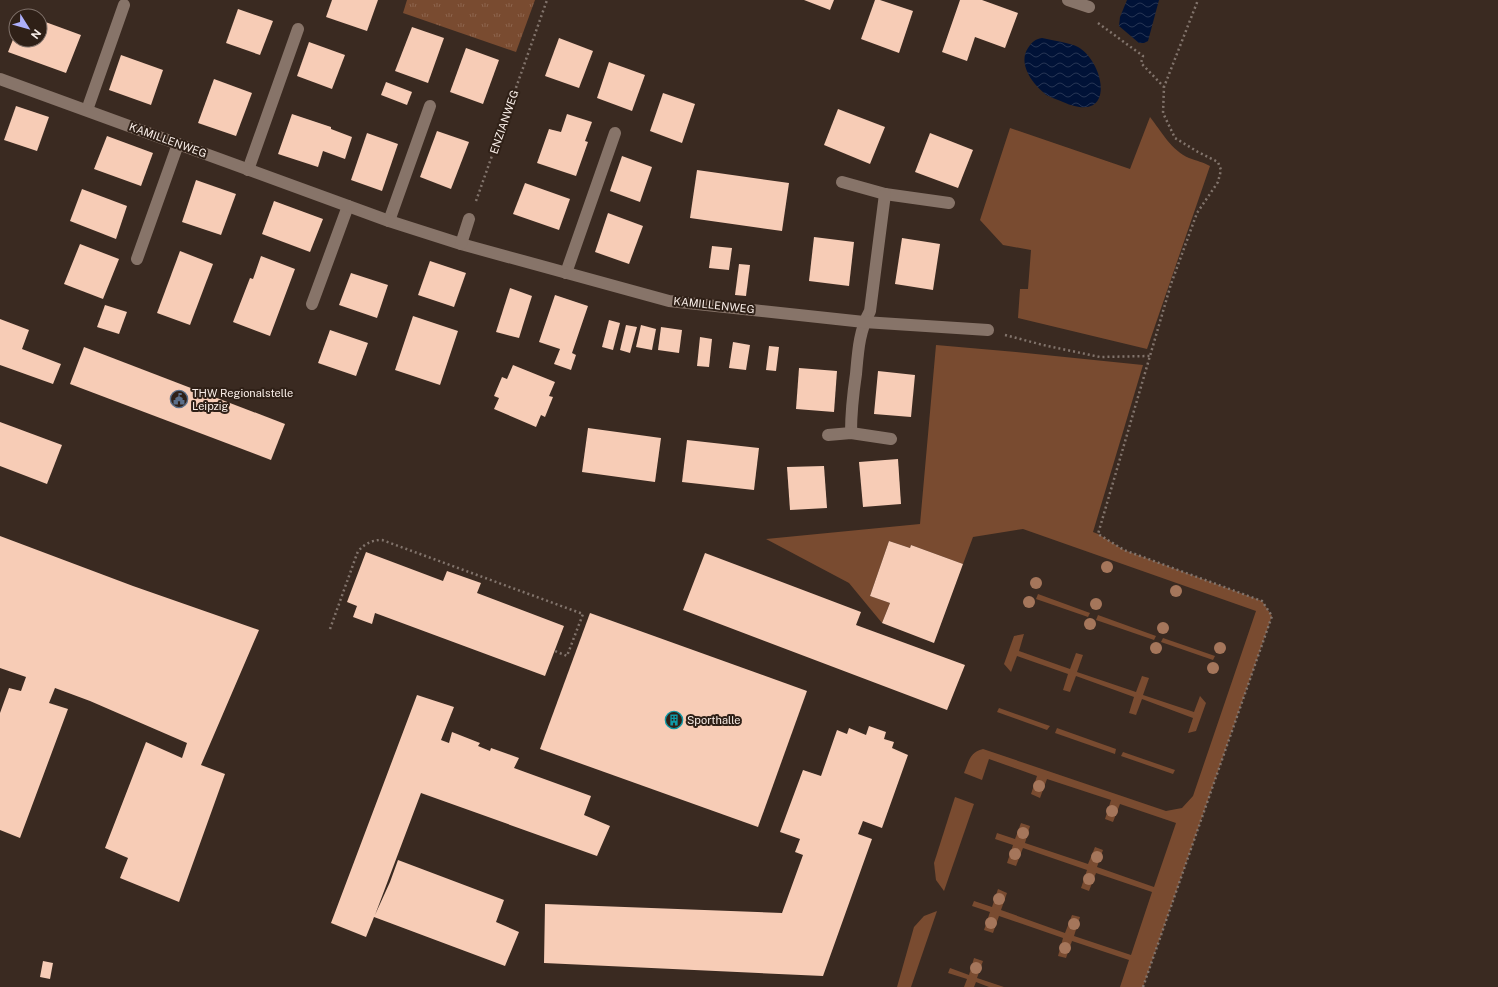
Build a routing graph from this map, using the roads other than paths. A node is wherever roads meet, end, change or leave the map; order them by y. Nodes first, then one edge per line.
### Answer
1 (1068, 0) edge
2 (124, 5) dead end
3 (1088, 7) road end
4 (298, 30) dead end
5 (0, 79) edge
6 (430, 106) dead end
7 (87, 110) junction
8 (615, 133) dead end
9 (178, 144) junction
10 (248, 170) junction
11 (842, 182) dead end
12 (885, 194) junction
13 (949, 203) dead end
14 (348, 206) junction
15 (470, 219) road end
16 (389, 221) junction
17 (461, 244) junction
18 (137, 258) dead end
19 (566, 273) junction
20 (312, 304) dead end
21 (864, 322) junction
22 (988, 330) road end
23 (851, 433) junction
24 (828, 435) dead end
25 (891, 439) dead end

1 - 3 street
2 - 7 street
4 - 10 street
5 - 7 street, KAMILLENWEG
6 - 16 street
7 - 9 street, KAMILLENWEG
8 - 19 street
9 - 10 street, KAMILLENWEG
9 - 18 street
10 - 14 street, KAMILLENWEG
11 - 12 street
12 - 13 street
12 - 21 street
14 - 16 street, KAMILLENWEG
14 - 20 street
15 - 17 street
16 - 17 street, KAMILLENWEG
17 - 19 street, KAMILLENWEG
19 - 21 street, KAMILLENWEG
21 - 22 street, KAMILLENWEG
21 - 23 street
23 - 24 street
23 - 25 street

